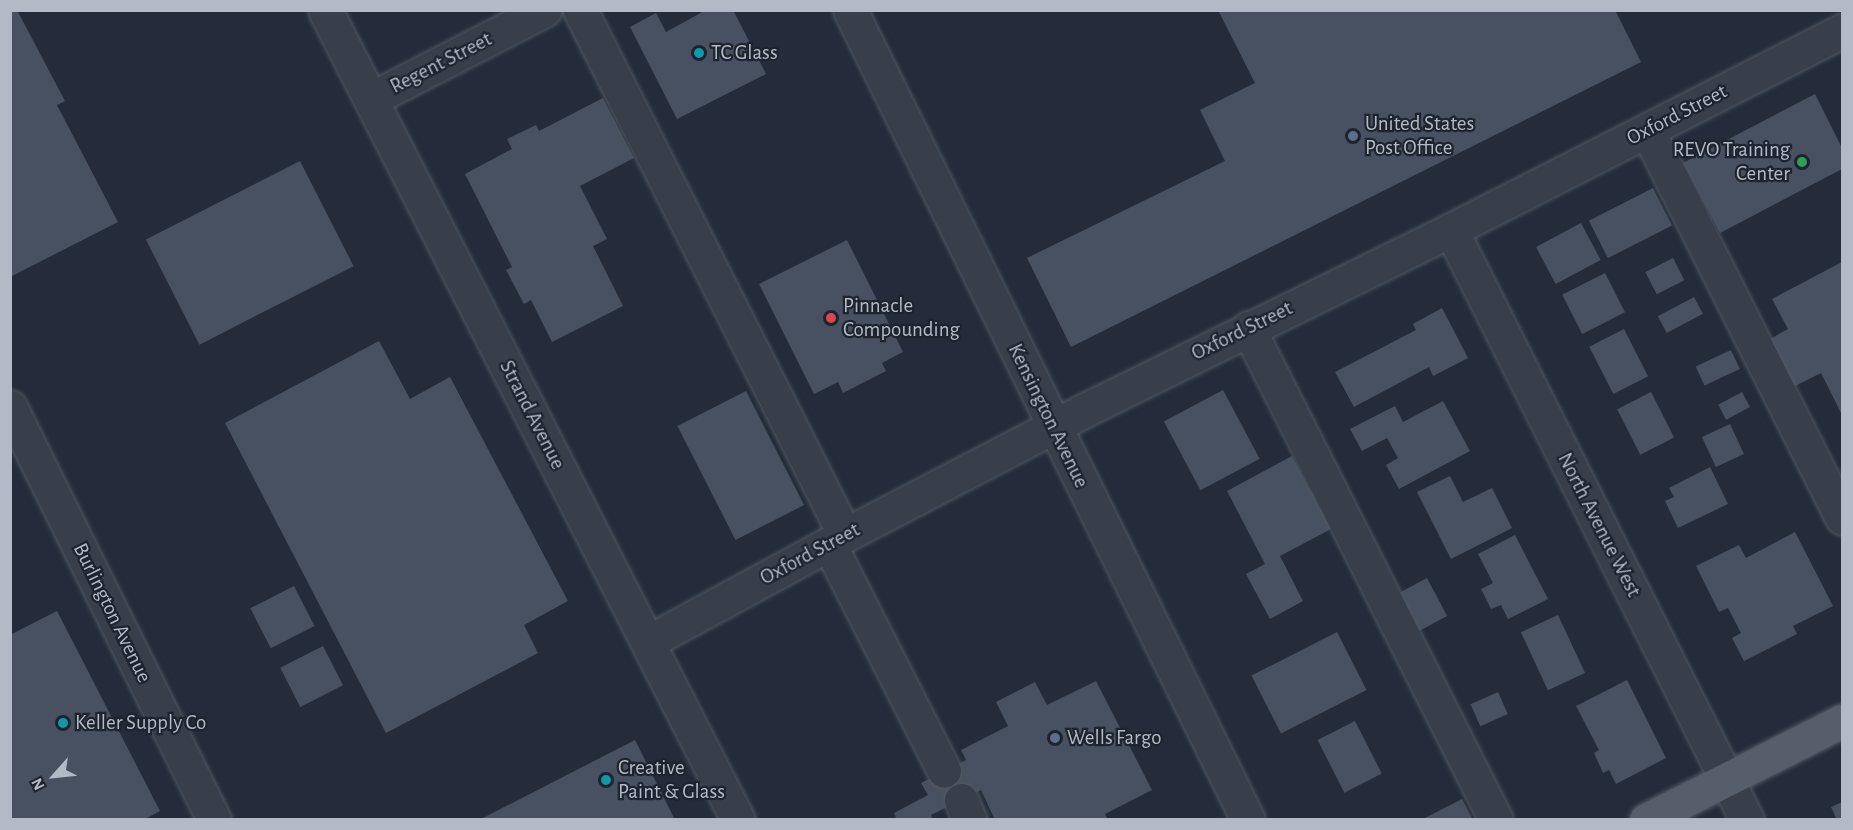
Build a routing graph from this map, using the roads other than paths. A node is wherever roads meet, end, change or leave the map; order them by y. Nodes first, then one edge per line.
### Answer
1 (325, 10) edge
2 (544, 10) edge
3 (580, 10) edge
4 (850, 10) edge
5 (1836, 10) edge
6 (1842, 23) edge
7 (1842, 31) edge
8 (371, 99) junction
9 (1647, 130) junction
10 (1451, 230) junction
11 (1248, 328) junction
12 (10, 407) edge
13 (1053, 426) junction
14 (1842, 518) edge
15 (837, 539) junction
16 (648, 642) junction
17 (1842, 721) edge
18 (945, 771) dead end
19 (1726, 779) junction
20 (214, 819) edge
21 (738, 819) edge
22 (1248, 819) edge
23 (1496, 819) edge
24 (1646, 819) edge
25 (1747, 819) edge

1 - 8 street, Strand Avenue
2 - 8 street, Regent Street
3 - 15 street
4 - 13 street, Kensington Avenue
5 - 6 street
7 - 9 street, Oxford Street
8 - 16 street, Strand Avenue
9 - 10 street, Oxford Street
9 - 14 street
10 - 11 street, Oxford Street
10 - 19 street, North Avenue West
11 - 13 street, Oxford Street
11 - 23 street
12 - 20 street, Burlington Avenue
13 - 15 street, Oxford Street
13 - 22 street, Kensington Avenue
15 - 16 street, Oxford Street
15 - 18 street
16 - 21 street, Strand Avenue
17 - 19 main road
19 - 24 main road
19 - 25 street, North Avenue West

